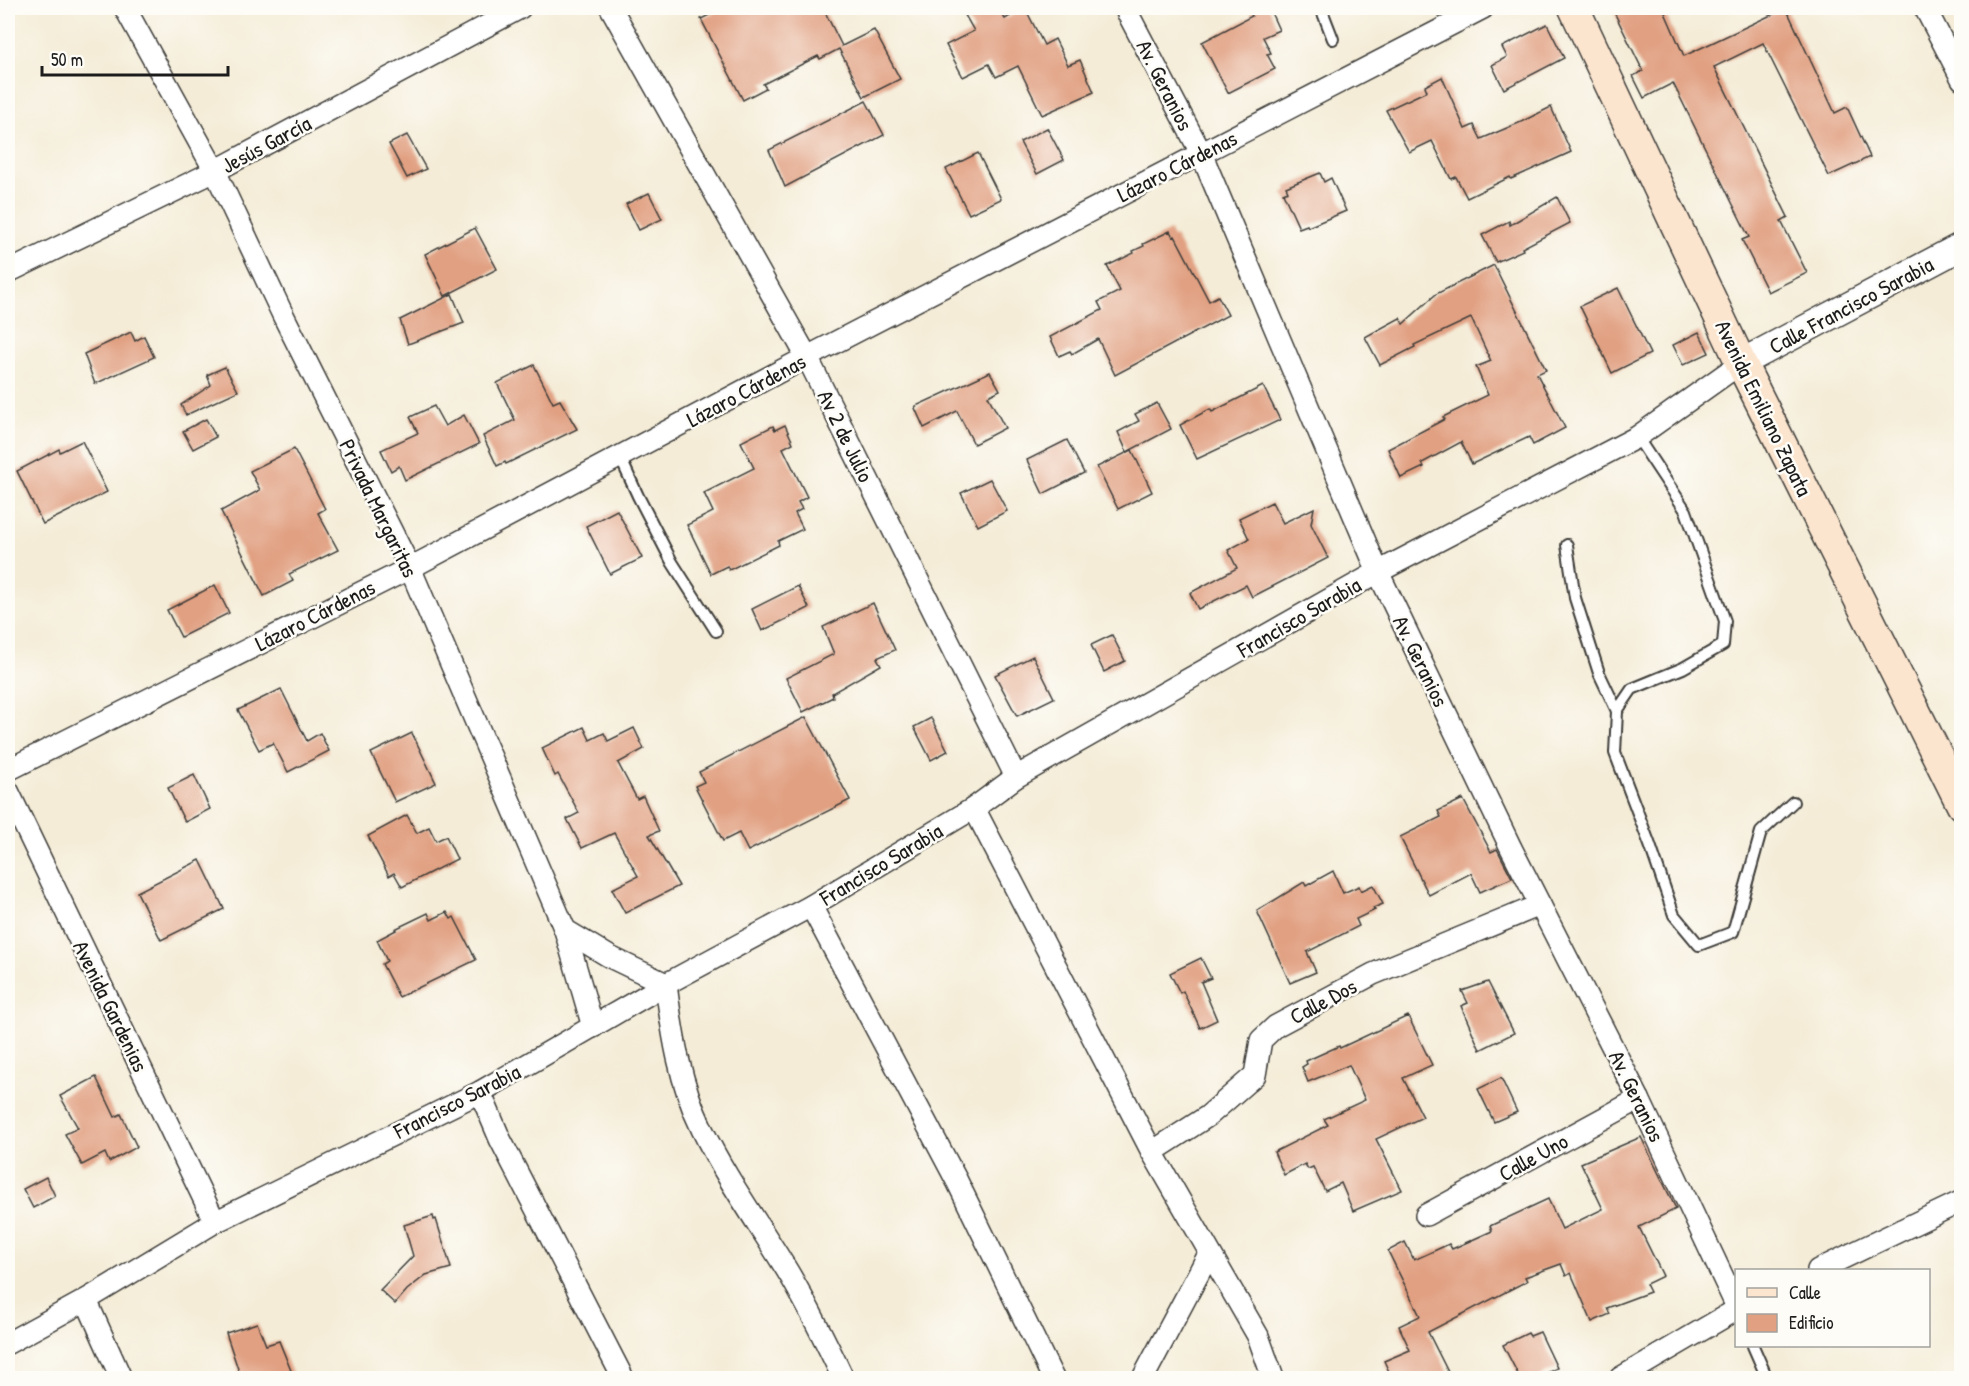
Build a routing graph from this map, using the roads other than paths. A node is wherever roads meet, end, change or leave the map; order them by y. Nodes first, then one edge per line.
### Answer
1 (125, 8) edge
2 (520, 8) edge
3 (610, 8) edge
4 (1125, 8) edge
5 (1322, 8) edge
6 (1483, 8) edge
7 (1574, 8) edge
8 (1925, 8) edge
9 (1333, 39) dead end
10 (1962, 79) edge
11 (1201, 153) junction
12 (215, 171) junction
13 (1962, 246) edge
14 (8, 272) edge
15 (807, 357) junction
16 (1741, 363) junction
17 (1637, 437) junction
18 (620, 457) junction
19 (1567, 545) dead end
20 (410, 568) junction
21 (1378, 572) junction
22 (716, 631) dead end
23 (1617, 711) junction
24 (8, 770) edge
25 (1016, 777) junction
26 (8, 791) edge
27 (1793, 802) dead end
28 (1962, 805) edge
29 (974, 808) junction
30 (1540, 905) junction
31 (811, 906) junction
32 (565, 930) junction
33 (666, 984) junction
34 (593, 1027) junction
35 (480, 1092) junction
36 (1639, 1099) junction
37 (1152, 1152) junction
38 (1962, 1201) edge
39 (1426, 1215) dead end
40 (215, 1222) junction
41 (1209, 1254) junction
42 (1820, 1269) edge
43 (86, 1299) junction
44 (1735, 1301) edge
45 (1735, 1311) edge
46 (13, 1336) edge
47 (1753, 1347) edge
48 (1641, 1373) edge
49 (121, 1378) edge
50 (623, 1378) edge
51 (843, 1378) edge
52 (1053, 1378) edge
53 (1143, 1378) edge
54 (1273, 1378) edge
55 (1620, 1378) edge
56 (1767, 1378) edge

1 - 12 street, Privada Margaritas
2 - 12 street, Jesús García
3 - 15 street, Av 2 de Julio
4 - 11 street, Av. Geranios
5 - 9 lane
6 - 11 street, Lázaro Cárdenas
7 - 16 main road, Avenida Emiliano Zapata
8 - 10 street
11 - 15 street, Lázaro Cárdenas
11 - 21 street, Av. Geranios
12 - 14 street, Jesús García
12 - 20 street, Privada Margaritas
13 - 16 street, Calle Francisco Sarabia
15 - 18 street, Lázaro Cárdenas
15 - 25 street, Av 2 de Julio
16 - 17 street, Francisco Sarabia
16 - 28 main road, Avenida Emiliano Zapata
17 - 21 street, Francisco Sarabia
17 - 23 lane
18 - 20 street, Lázaro Cárdenas
18 - 22 lane
19 - 23 lane
20 - 24 street, Lázaro Cárdenas
20 - 32 street, Privada Margaritas
21 - 25 street, Francisco Sarabia
21 - 30 street, Av. Geranios
23 - 27 lane
25 - 29 street, Francisco Sarabia
26 - 40 street, Avenida Gardenias
29 - 31 street, Francisco Sarabia
29 - 37 street
30 - 36 street, Av. Geranios
30 - 37 street, Calle Dos
31 - 33 street, Francisco Sarabia
31 - 52 street
32 - 33 street
32 - 34 street, Privada Margaritas
33 - 34 street, Francisco Sarabia
33 - 51 street
34 - 35 street, Francisco Sarabia
35 - 40 street, Francisco Sarabia
35 - 50 street
36 - 39 street, Calle Uno
36 - 44 street, Av. Geranios
37 - 41 street
38 - 42 street
40 - 43 street, Francisco Sarabia
41 - 53 street
41 - 54 street
43 - 46 street, Francisco Sarabia
43 - 49 street
45 - 48 street
47 - 56 lane
48 - 55 street

